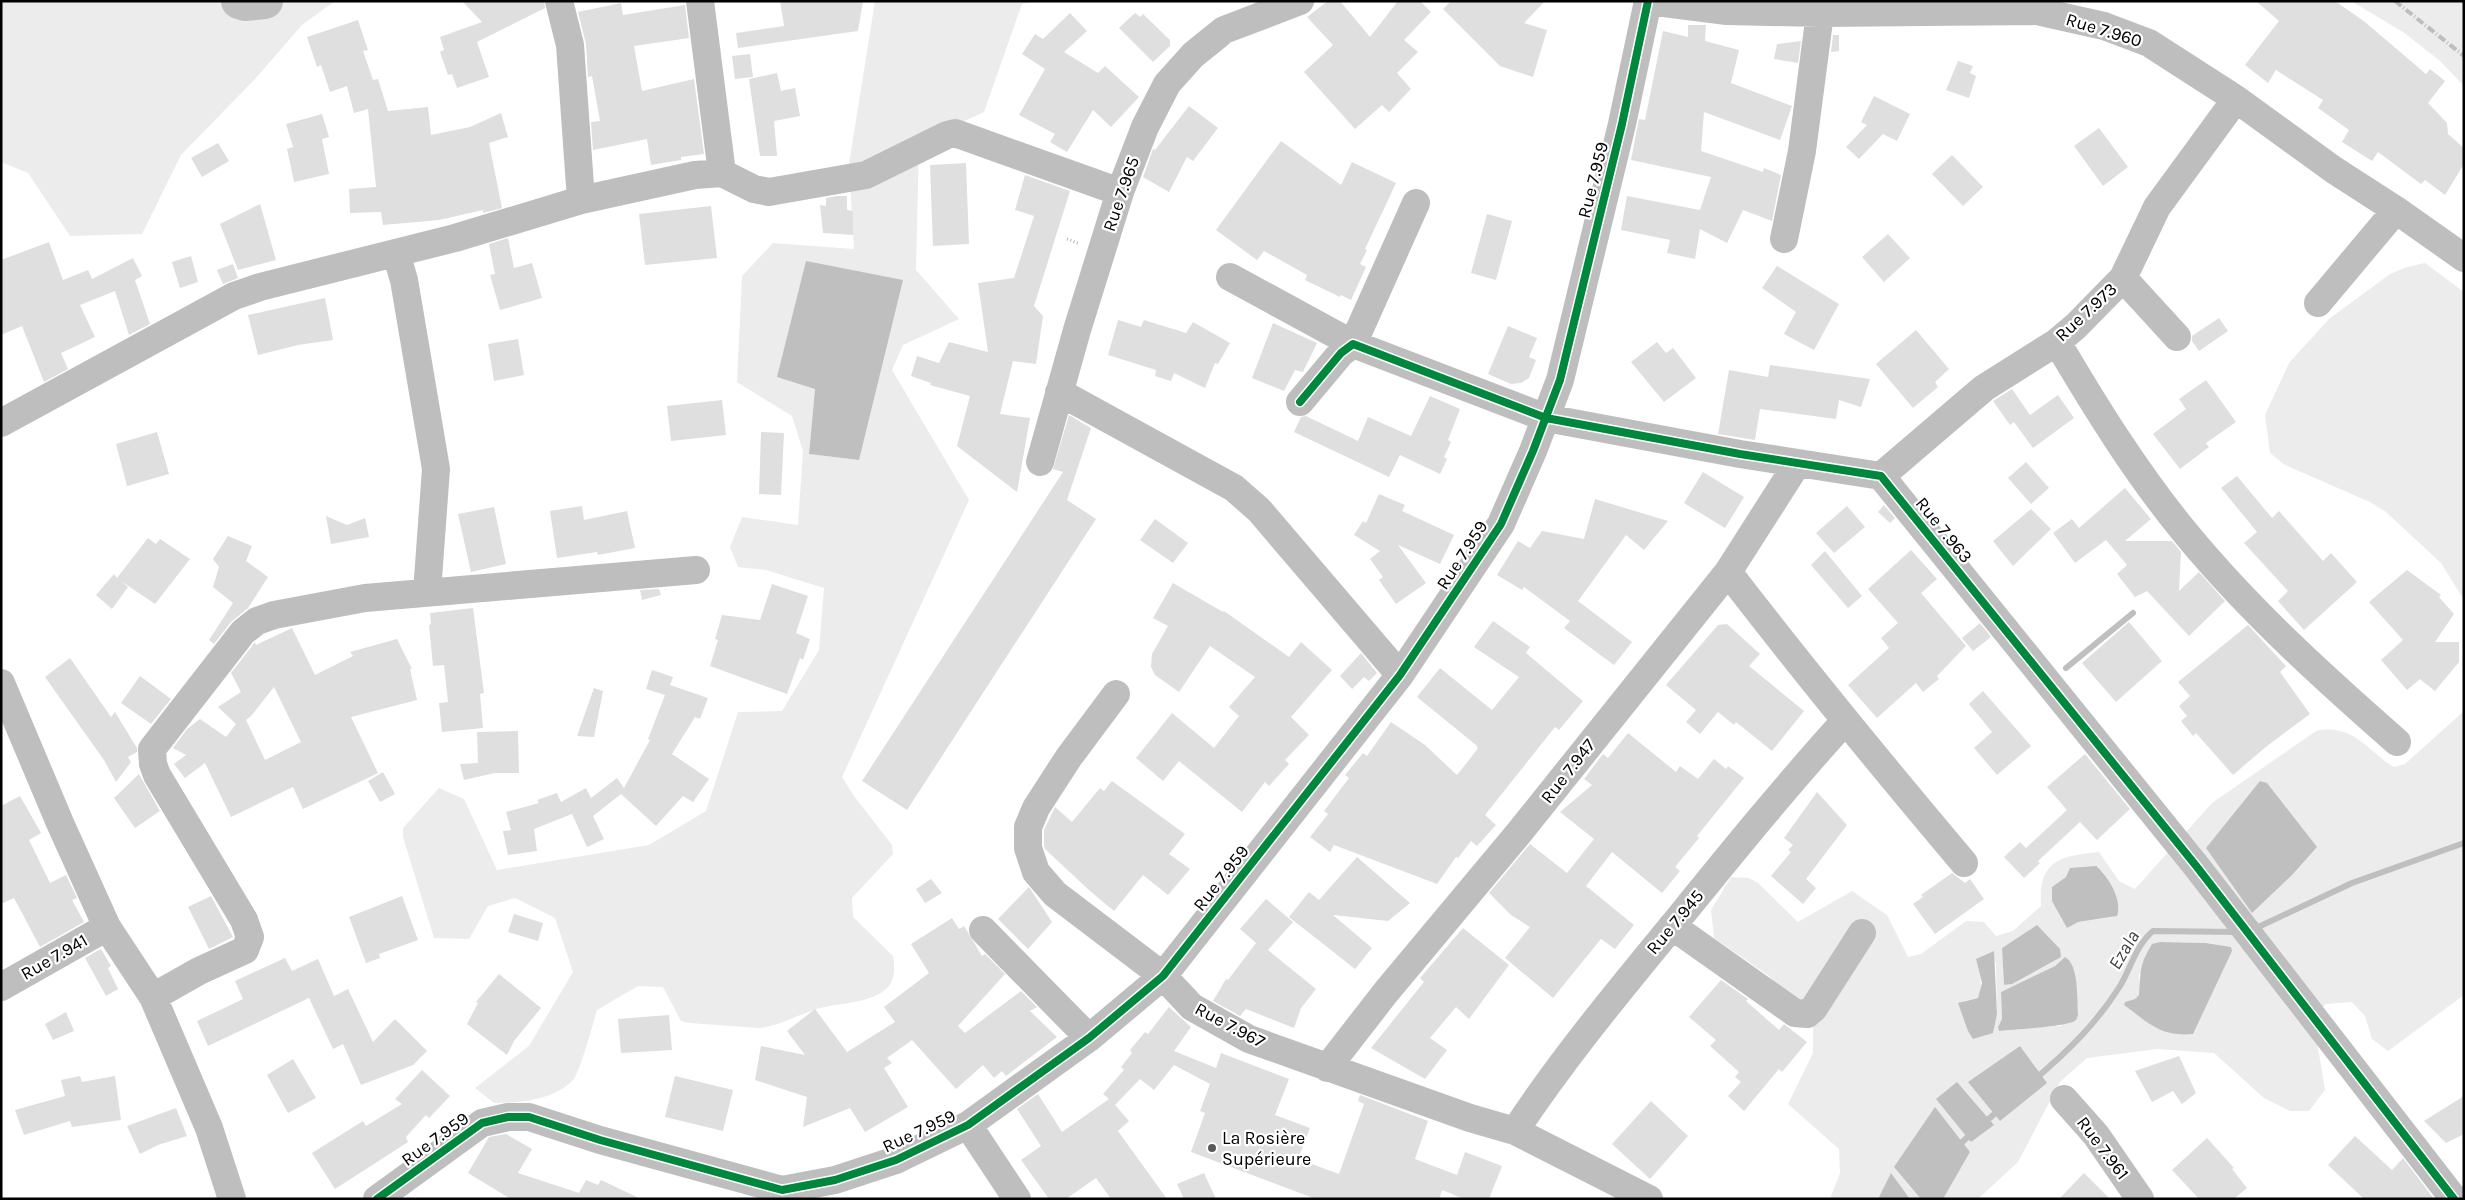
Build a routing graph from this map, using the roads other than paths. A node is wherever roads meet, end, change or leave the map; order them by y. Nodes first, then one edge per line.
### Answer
1 (559, 1) edge
2 (700, 1) edge
3 (1300, 1) edge
4 (1648, 1) edge
5 (1728, 6) edge
6 (2039, 6) edge
7 (1820, 13) junction
8 (2236, 98) junction
9 (722, 173) junction
10 (1120, 192) junction
11 (581, 200) junction
12 (1416, 202) dead end
13 (2396, 210) junction
14 (1784, 239) dead end
15 (396, 253) junction
16 (2464, 258) edge
17 (1230, 277) dead end
18 (2123, 278) junction
19 (2318, 303) dead end
20 (2177, 338) dead end
21 (2056, 342) junction
22 (1353, 344) junction
23 (1059, 392) junction
24 (1300, 402) dead end
25 (1546, 418) junction
26 (1, 423) edge
27 (1040, 462) dead end
28 (1797, 464) junction
29 (1881, 476) junction
30 (696, 570) dead end
31 (1728, 572) junction
32 (428, 592) junction
33 (1400, 675) junction
34 (1, 682) edge
35 (1116, 694) dead end
36 (1845, 721) junction
37 (2397, 742) dead end
38 (1964, 863) dead end
39 (107, 926) junction
40 (1672, 926) junction
41 (983, 930) dead end
42 (1862, 933) dead end
43 (1163, 976) junction
44 (1, 987) edge
45 (153, 997) junction
46 (1089, 1038) junction
47 (1327, 1068) junction
48 (2064, 1099) dead end
49 (968, 1125) junction
50 (1515, 1132) junction
51 (779, 1194) edge
52 (232, 1199) edge
53 (377, 1199) edge
54 (1017, 1199) edge
55 (1649, 1199) edge
56 (2140, 1199) edge
57 (2454, 1199) edge

1 - 11 street
2 - 9 street
3 - 10 street, Rue 7.965
4 - 5 street, Rue 7.960
4 - 25 street, Rue 7.959
5 - 7 street, Rue 7.960
6 - 7 street, Rue 7.960
6 - 8 street, Rue 7.960
7 - 14 street
8 - 13 street, Rue 7.960
8 - 18 street, Rue 7.973
9 - 10 street
9 - 11 street
10 - 23 street, Rue 7.965
11 - 15 street
12 - 22 street
13 - 16 street, Rue 7.960
13 - 19 street
15 - 26 street
15 - 32 street
17 - 22 street
18 - 20 street
18 - 21 street, Rue 7.973
21 - 29 street, Rue 7.973
21 - 37 street
22 - 24 street
22 - 25 street
23 - 27 street, Rue 7.965
23 - 33 street
25 - 28 street
25 - 33 street, Rue 7.959
28 - 29 street
28 - 31 street, Rue 7.947
29 - 57 street, Rue 7.963
30 - 32 street
31 - 36 street
31 - 47 street, Rue 7.947
32 - 45 street
33 - 43 street, Rue 7.959
34 - 39 street
35 - 43 street, Rue 7.967
36 - 38 street
36 - 40 street, Rue 7.945
39 - 44 street, Rue 7.941
39 - 45 street
40 - 42 street
40 - 50 street, Rue 7.945
41 - 46 street
43 - 46 street, Rue 7.959
43 - 47 street, Rue 7.967
45 - 52 street
46 - 49 street, Rue 7.959
47 - 50 street, Rue 7.967
48 - 56 street, Rue 7.961
49 - 51 street, Rue 7.959
49 - 54 street
50 - 55 street, Rue 7.967
51 - 53 street, Rue 7.959

